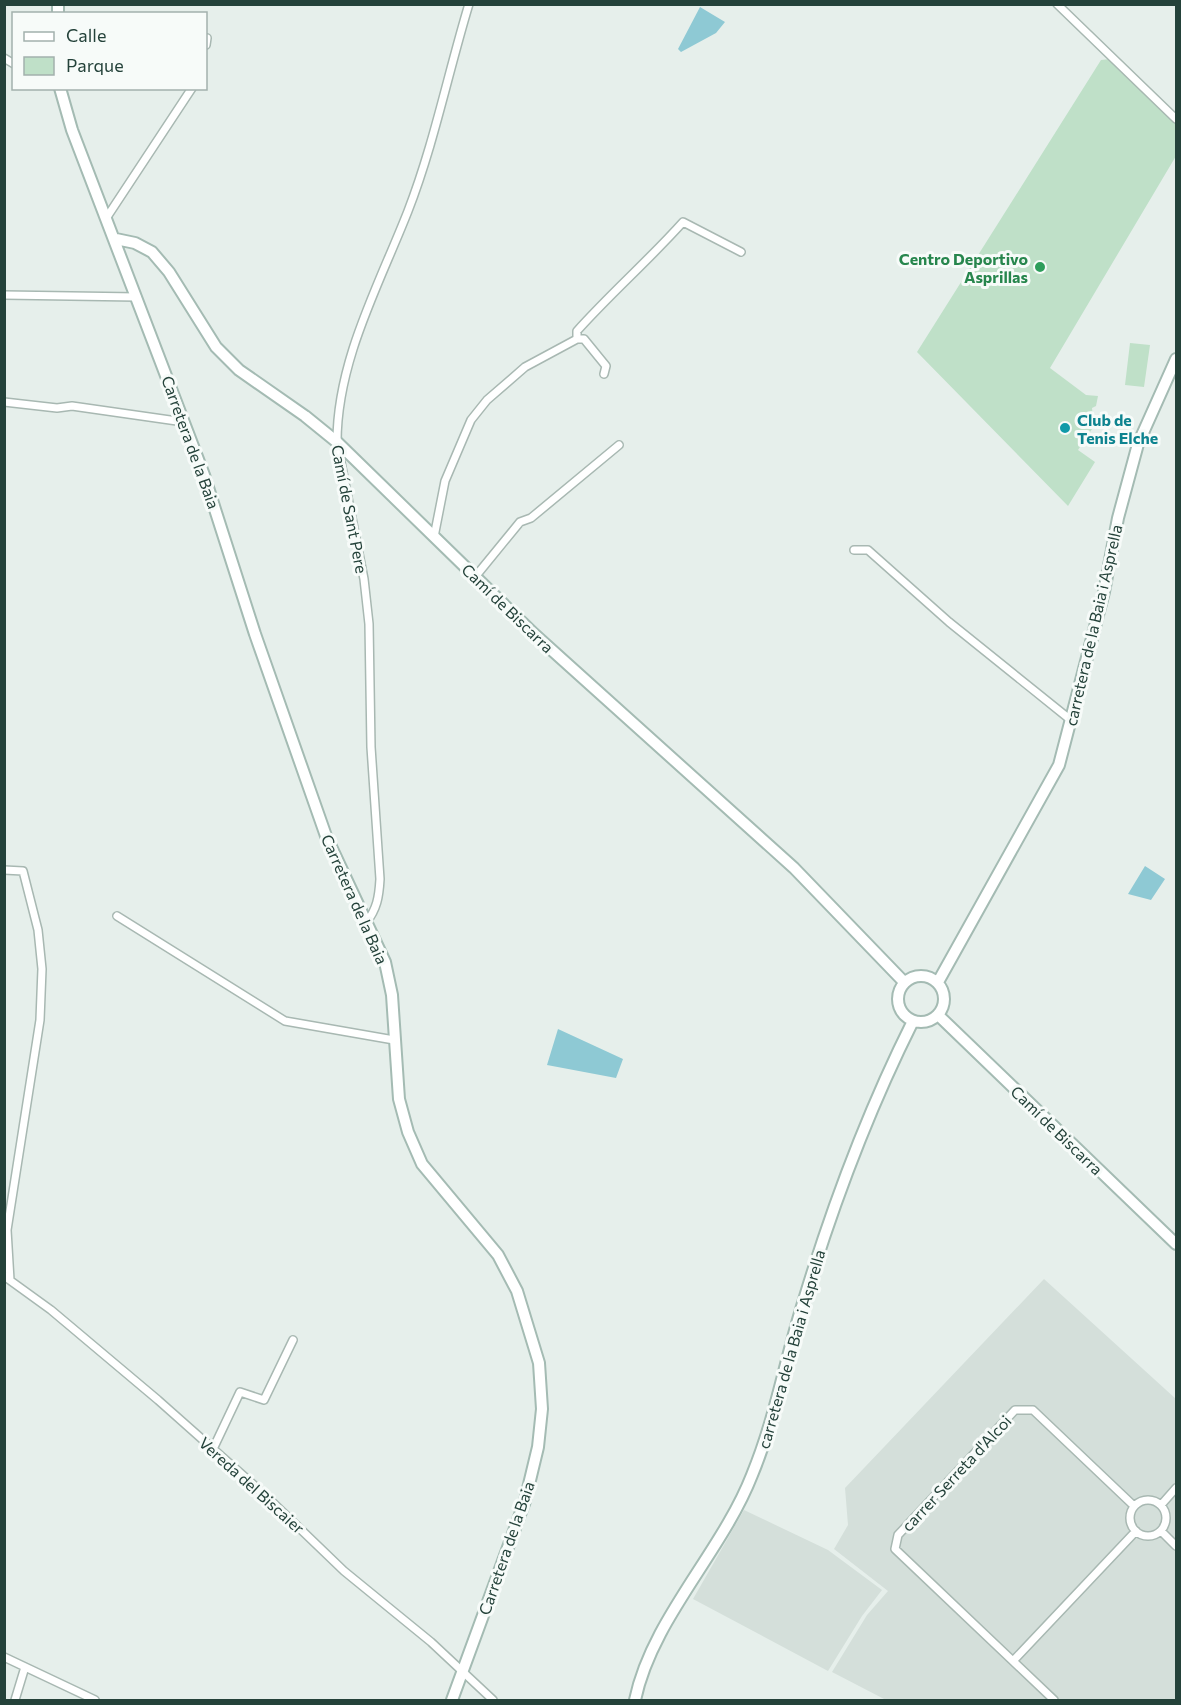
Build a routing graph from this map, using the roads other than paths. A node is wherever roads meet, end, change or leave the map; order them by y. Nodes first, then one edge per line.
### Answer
1 (469, 4) edge
2 (1057, 4) edge
3 (60, 90) edge
4 (191, 90) edge
5 (1176, 119) edge
6 (107, 217) junction
7 (116, 239) junction
8 (741, 252) dead end
9 (4, 295) edge
10 (137, 297) junction
11 (577, 339) junction
12 (1176, 359) edge
13 (604, 374) dead end
14 (4, 402) edge
15 (184, 422) junction
16 (337, 442) junction
17 (619, 445) dead end
18 (434, 537) junction
19 (854, 550) dead end
20 (475, 577) junction
21 (1072, 721) junction
22 (4, 870) edge
23 (117, 916) dead end
24 (366, 922) junction
25 (904, 982) junction
26 (938, 982) junction
27 (938, 1015) junction
28 (913, 1021) junction
29 (394, 1040) junction
30 (1176, 1244) edge
31 (7, 1278) edge
32 (293, 1340) dead end
33 (213, 1449) junction
34 (1176, 1488) edge
35 (1161, 1505) junction
36 (1134, 1506) junction
37 (1136, 1531) junction
38 (1161, 1531) junction
39 (1176, 1546) edge
40 (4, 1657) edge
41 (1013, 1662) junction
42 (25, 1667) junction
43 (462, 1671) junction
44 (15, 1701) edge
45 (95, 1701) edge
46 (452, 1701) edge
47 (493, 1701) edge
48 (635, 1701) edge
49 (1054, 1701) edge

1 - 16 street, Camí de Sant Pere
2 - 5 street
3 - 6 main road, Carretera de la Baia
4 - 6 street
6 - 7 main road, Carretera de la Baia
7 - 10 main road, Carretera de la Baia
7 - 16 main road, Camí de Biscarra
8 - 11 street
9 - 10 street
10 - 15 main road, Carretera de la Baia
11 - 13 street
11 - 18 street
12 - 21 main road, carretera de la Baia i Asprella
14 - 15 street
15 - 24 main road, Carretera de la Baia
16 - 18 main road, Camí de Biscarra
16 - 24 street, Camí de Sant Pere
17 - 20 street
18 - 20 main road, Camí de Biscarra
19 - 21 street
20 - 25 main road, Camí de Biscarra
21 - 26 main road, carretera de la Baia i Asprella
22 - 31 street
23 - 29 street
24 - 29 main road, Carretera de la Baia
25 - 26 main road
25 - 28 main road
26 - 27 main road
27 - 28 main road
27 - 30 main road, Camí de Biscarra
28 - 48 main road, carretera de la Baia i Asprella
29 - 43 main road, Carretera de la Baia
31 - 33 street, Vereda del Biscaier
32 - 33 street
33 - 43 street, Vereda del Biscaier
34 - 35 street
35 - 36 street
35 - 38 street
36 - 37 street
36 - 41 street, carrer Serreta d'Alcoi
37 - 38 street
37 - 41 street
38 - 39 street
40 - 42 street
41 - 49 street
42 - 44 street
42 - 45 street
43 - 46 main road, Carretera de la Baia
43 - 47 street, Vereda del Biscaier

